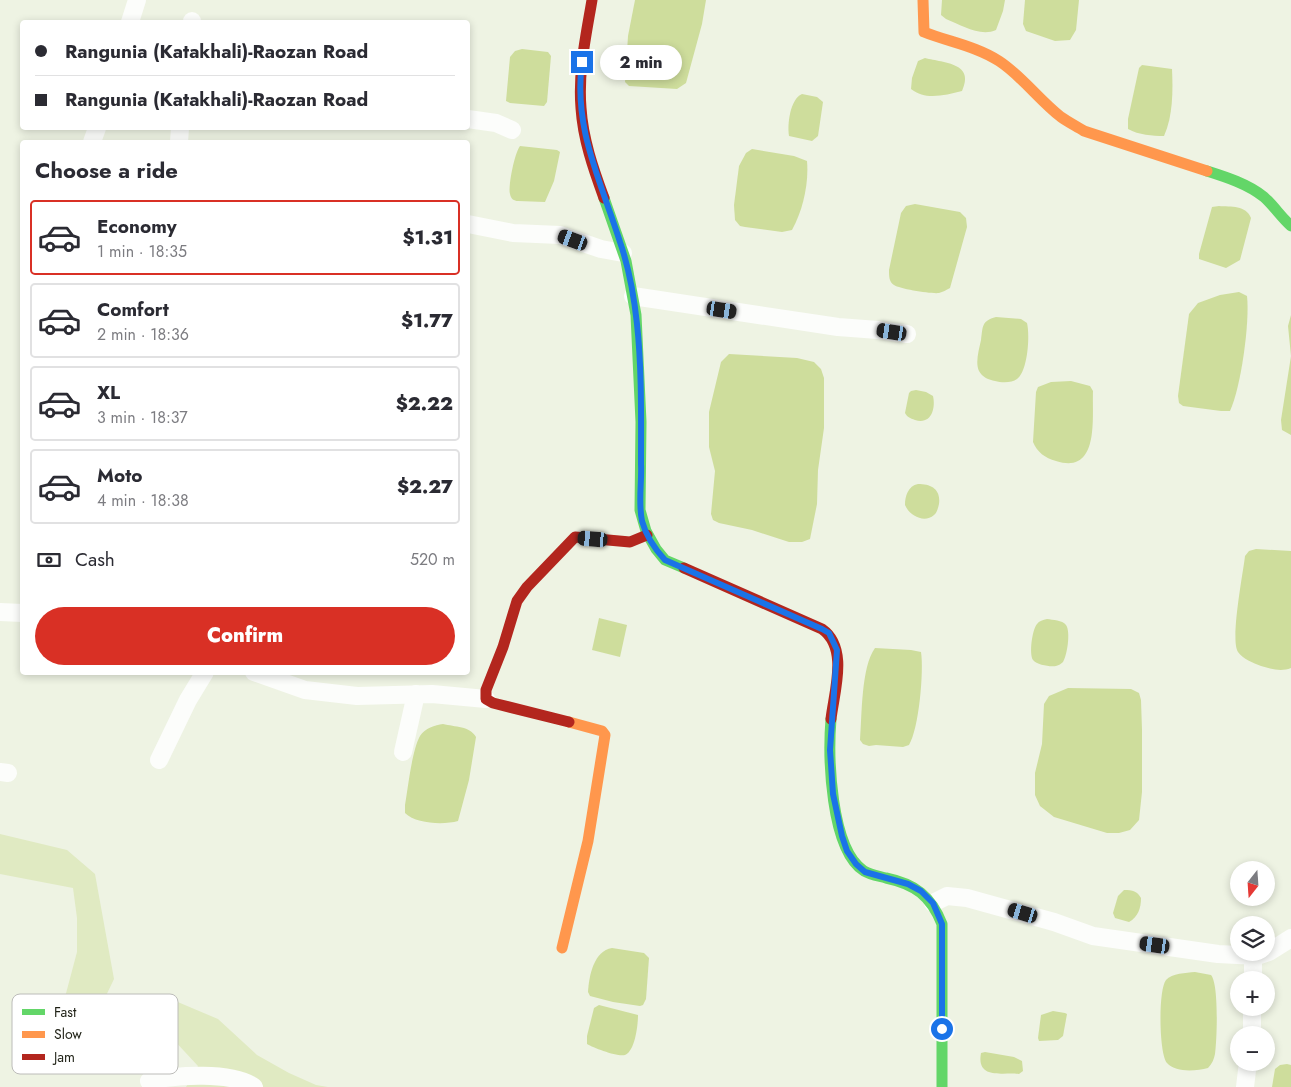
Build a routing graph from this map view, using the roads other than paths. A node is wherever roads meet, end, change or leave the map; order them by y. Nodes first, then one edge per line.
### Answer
1 (137, 0) edge
2 (592, 0) edge
3 (923, 0) edge
4 (131, 20) edge
5 (470, 119) edge
6 (512, 130) dead end
7 (470, 224) edge
8 (1291, 226) edge
9 (624, 253) junction
10 (633, 296) junction
11 (907, 334) dead end
12 (647, 535) junction
13 (0, 612) edge
14 (20, 613) edge
15 (202, 675) edge
16 (262, 675) edge
17 (416, 694) junction
18 (486, 699) junction
19 (403, 752) dead end
20 (159, 760) dead end
21 (933, 903) junction
22 (1291, 938) edge
23 (562, 948) dead end
24 (1275, 948) edge
25 (1230, 955) edge
26 (1247, 1071) edge
27 (149, 1082) dead end
28 (254, 1087) edge
29 (942, 1087) edge
30 (1245, 1087) edge

1 - 4 street
2 - 9 main road
3 - 8 main road
5 - 6 street
7 - 9 street
9 - 10 main road
10 - 11 street
10 - 12 main road
12 - 18 main road
12 - 21 main road
13 - 14 street
15 - 20 street
16 - 17 street
17 - 18 street
17 - 19 street
18 - 23 main road
21 - 25 street
21 - 29 main road
22 - 24 street
26 - 30 street
27 - 28 street

